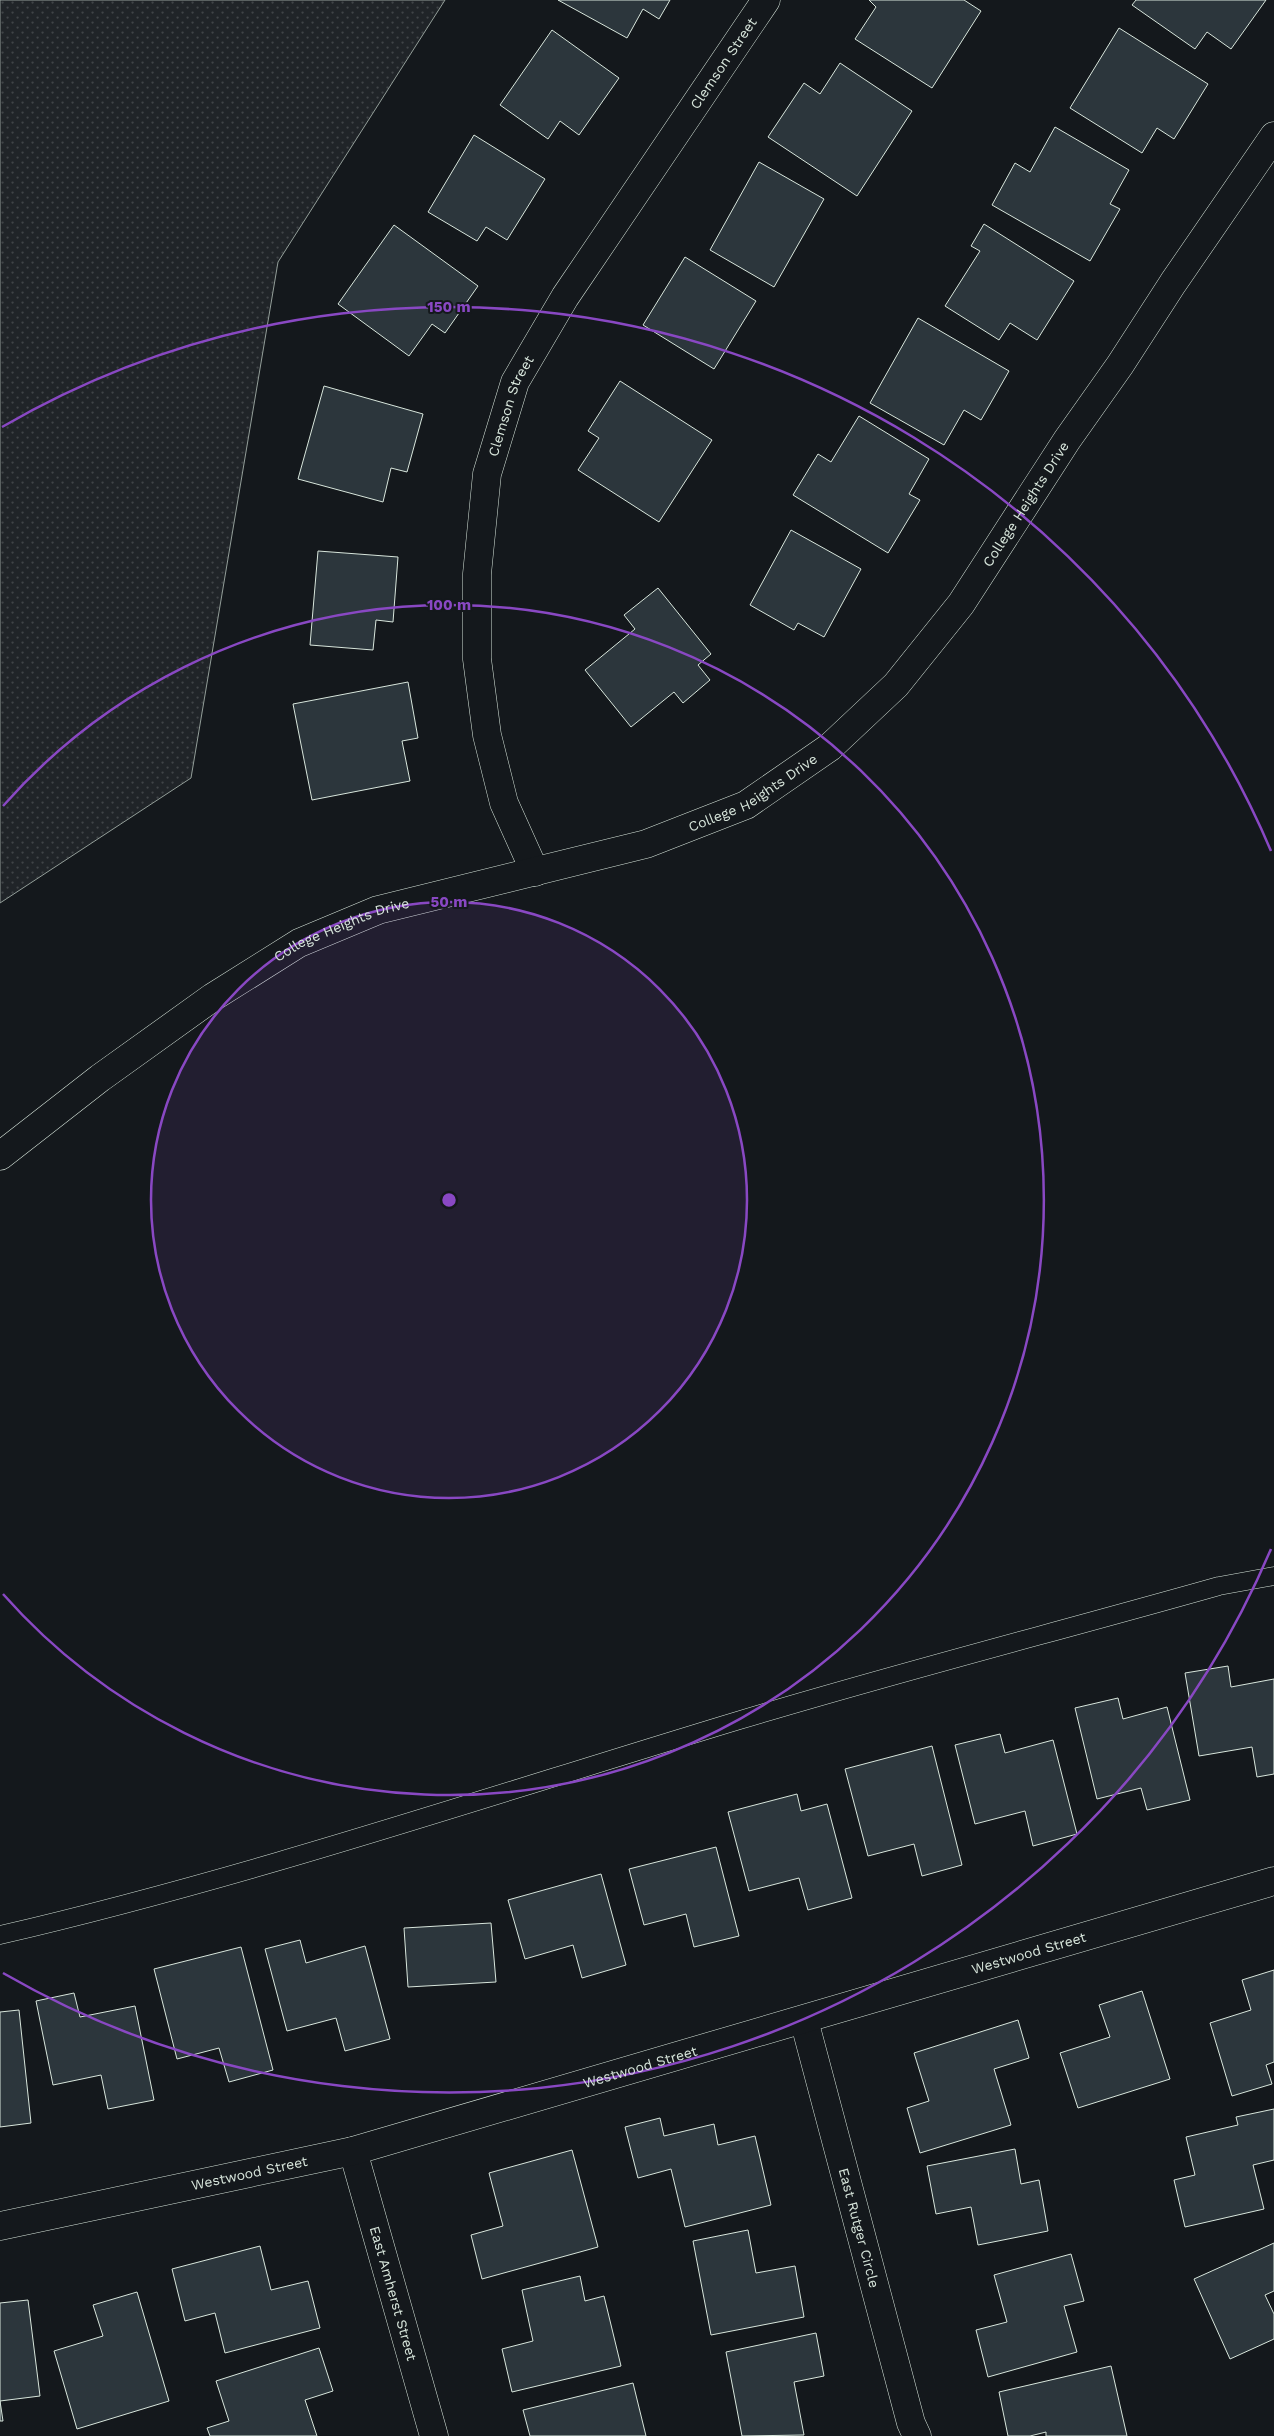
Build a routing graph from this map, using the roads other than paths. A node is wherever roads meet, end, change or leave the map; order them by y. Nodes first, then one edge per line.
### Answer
1 (766, 0) edge
2 (1274, 136) edge
3 (535, 872) junction
4 (0, 1156) edge
5 (1274, 1576) edge
6 (1274, 1881) edge
7 (0, 1934) edge
8 (804, 2020) junction
9 (353, 2151) junction
10 (0, 2226) edge
11 (434, 2436) edge
12 (917, 2436) edge

1 - 3 street, Clemson Street
2 - 3 street, College Heights Drive
3 - 4 street, College Heights Drive
5 - 7 lane
6 - 8 street, Westwood Street
8 - 9 street, Westwood Street
8 - 12 street, East Rutger Circle
9 - 10 street, Westwood Street
9 - 11 street, East Amherst Street

